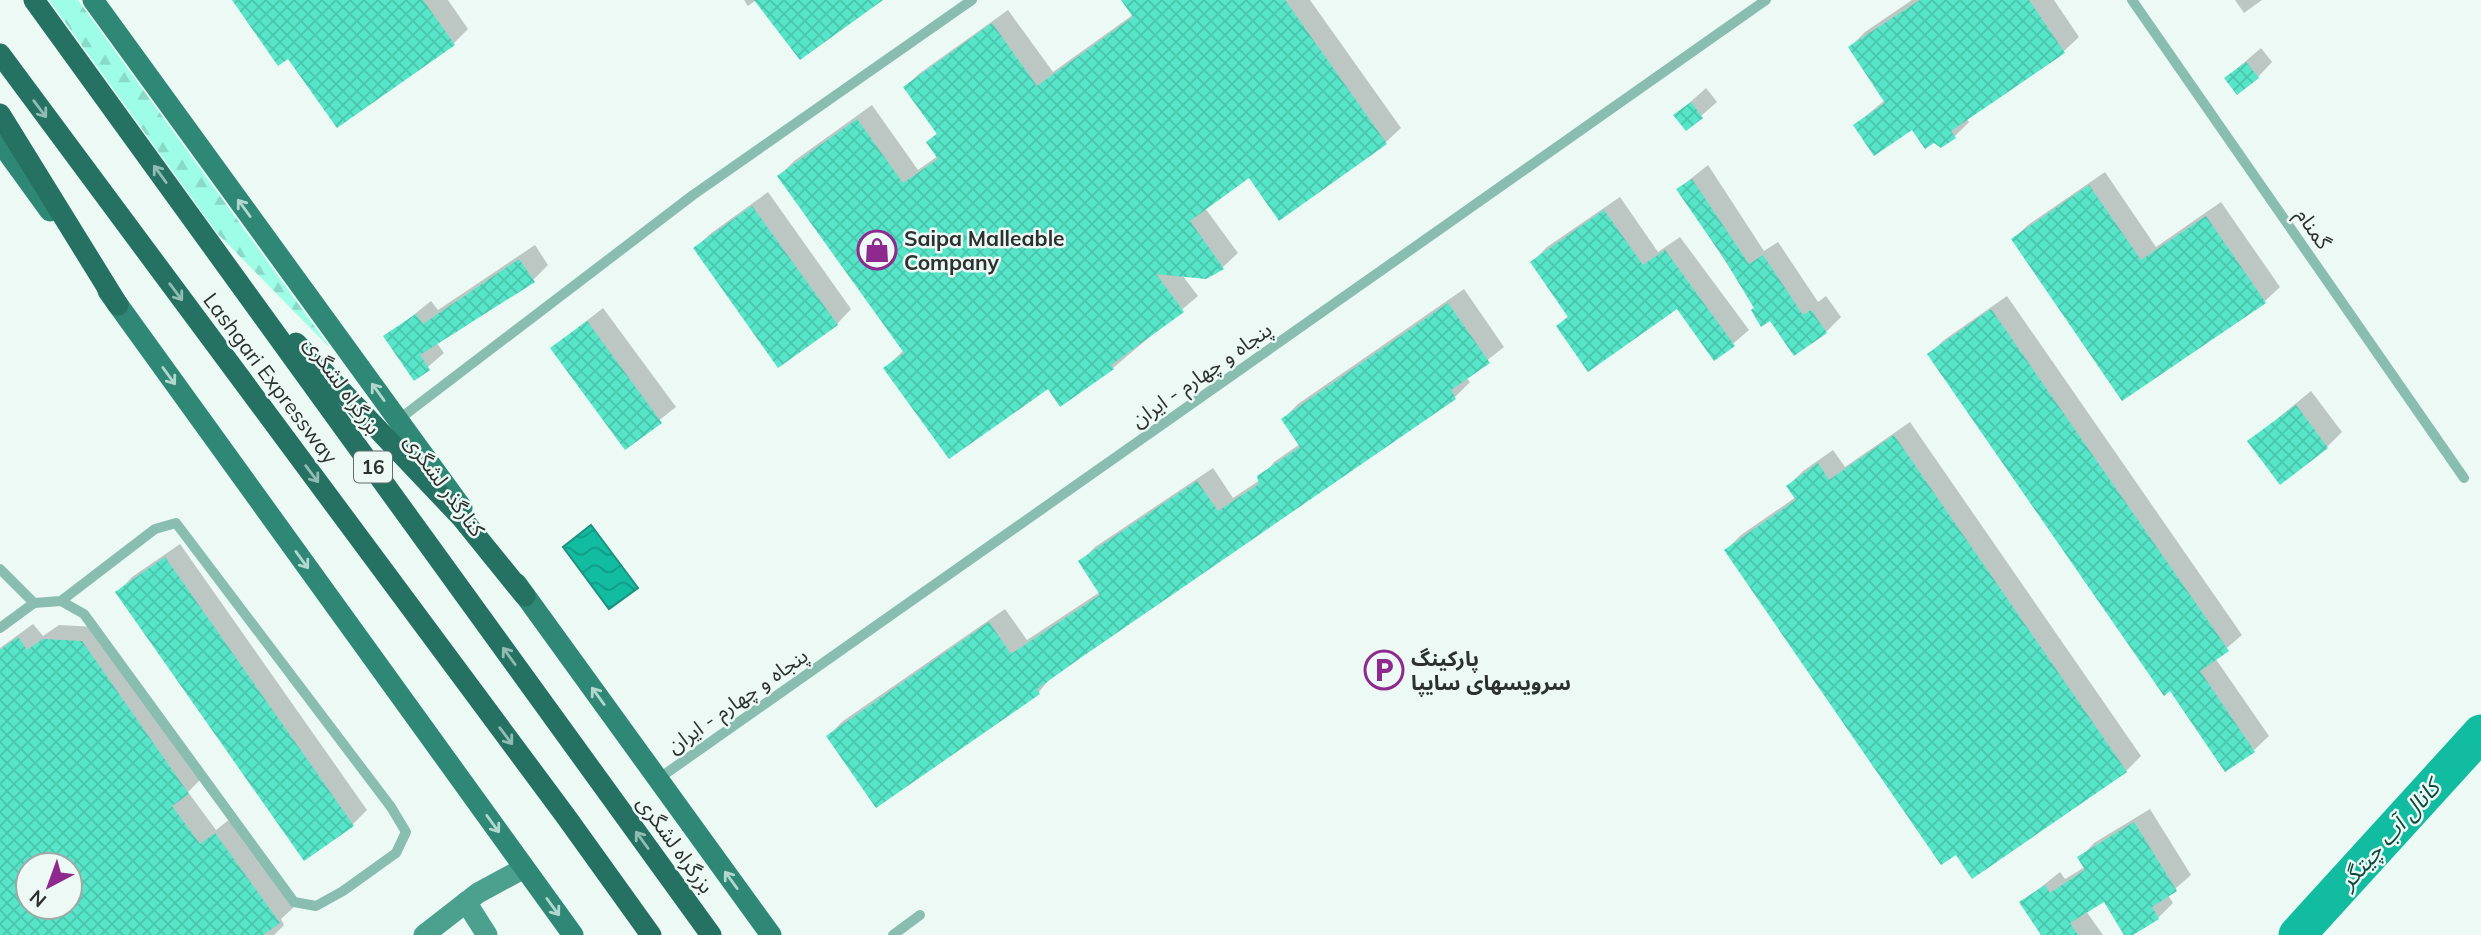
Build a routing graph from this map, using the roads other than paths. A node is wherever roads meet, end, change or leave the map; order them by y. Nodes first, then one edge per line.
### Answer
1 (34, 0) edge
2 (93, 0) edge
3 (972, 0) edge
4 (1766, 0) edge
5 (2132, 0) edge
6 (0, 54) edge
7 (0, 114) edge
8 (0, 142) edge
9 (247, 293) junction
10 (118, 305) junction
11 (398, 420) junction
12 (2464, 478) dead end
13 (0, 569) edge
14 (525, 596) junction
15 (61, 601) junction
16 (34, 603) junction
17 (0, 628) edge
18 (658, 779) junction
19 (524, 868) junction
20 (466, 902) junction
21 (920, 915) dead end
22 (424, 935) edge
23 (487, 935) edge
24 (573, 935) edge
25 (651, 935) edge
26 (711, 935) edge
27 (771, 935) edge
28 (892, 935) edge

9 -> 1 highway, بزرگراه لشگری / 16
11 -> 2 main road, کنارگذر لشگری
3 - 11 lane
4 - 18 lane, پنجاه و چهارم - ایران
5 - 12 lane, گمنام
6 -> 25 highway, Lashgari Expressway / 16
7 - 10 highway
8 - 10 main road
9 - 14 highway
26 -> 9 highway, بزرگراه لشگری / 16
10 -> 19 main road
11 - 14 main road, کنارگذر لشگری
13 - 16 lane
18 -> 14 main road, کنارگذر لشگری
15 - 15 lane
15 - 16 lane
16 - 17 lane
27 -> 18 main road, کنارگذر لشگری
19 - 20 main road
19 -> 24 main road
20 - 22 main road
20 - 23 main road
21 - 28 lane

